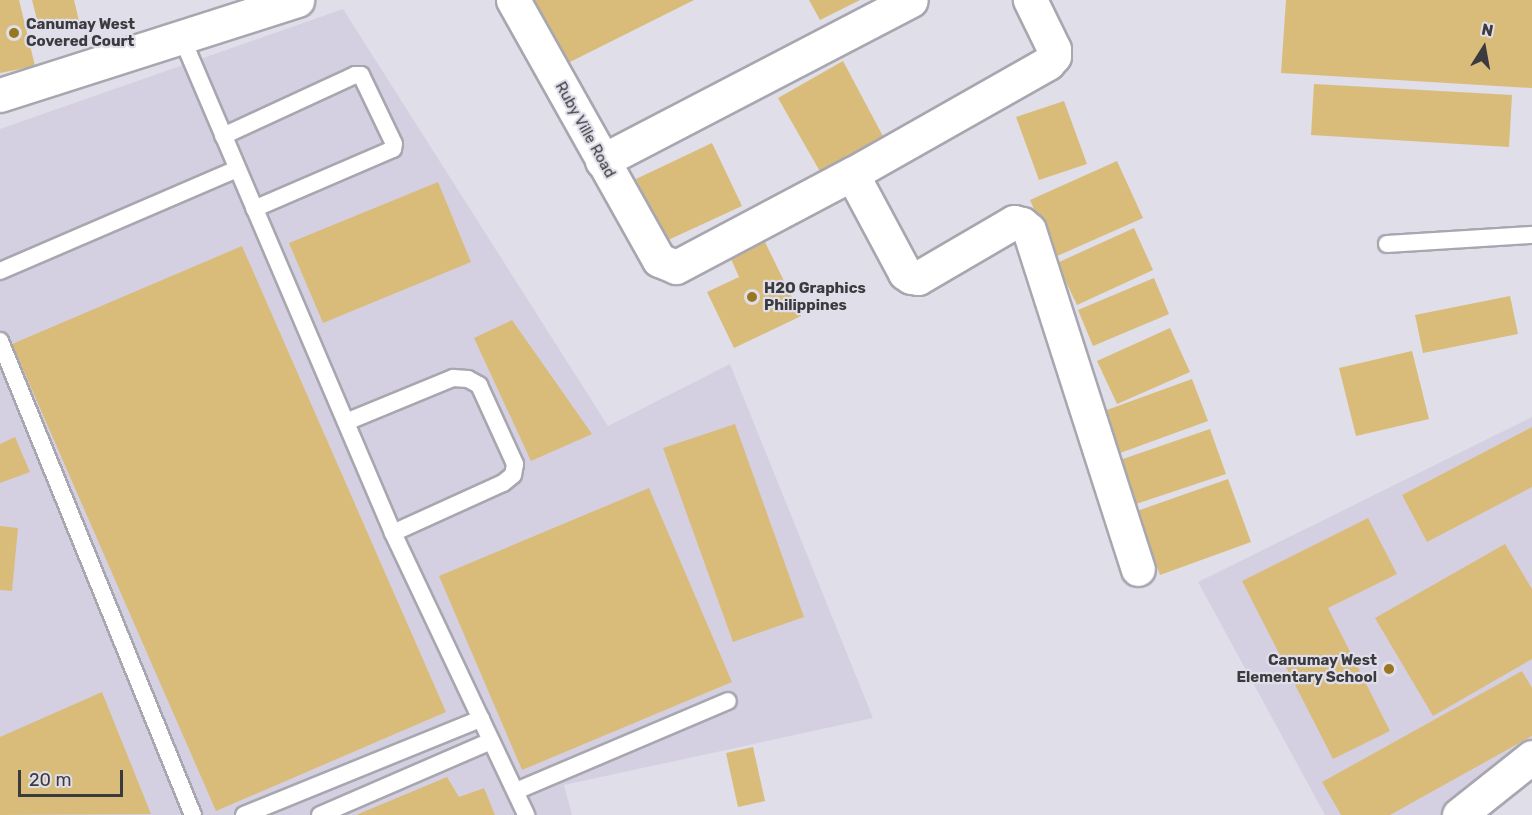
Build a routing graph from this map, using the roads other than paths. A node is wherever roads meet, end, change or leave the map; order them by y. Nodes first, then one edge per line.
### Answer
1 (297, 0) edge
2 (513, 0) edge
3 (911, 0) edge
4 (1030, 0) edge
5 (182, 38) junction
6 (0, 95) edge
7 (223, 136) junction
8 (602, 161) junction
9 (237, 169) junction
10 (852, 174) junction
11 (254, 209) junction
12 (1532, 235) edge
13 (1387, 244) dead end
14 (0, 271) edge
15 (0, 340) edge
16 (346, 422) junction
17 (393, 533) junction
18 (1138, 569) dead end
19 (728, 702) dead end
20 (481, 719) junction
21 (491, 741) junction
22 (1532, 758) edge
23 (516, 791) junction
24 (193, 815) edge
25 (244, 815) edge
26 (320, 815) edge
27 (526, 815) edge
28 (1459, 815) edge

1 - 5 street
2 - 8 street, Ruby Ville Road
3 - 8 street
4 - 10 street
5 - 6 street
5 - 7 lane
7 - 9 lane
7 - 11 lane
8 - 10 street, Ruby Ville Road
9 - 11 lane
9 - 14 lane
10 - 18 street
11 - 16 lane
12 - 13 lane
15 - 24 lane
16 - 17 lane
16 - 17 lane
17 - 20 lane
19 - 23 lane
20 - 21 lane
20 - 25 lane
21 - 23 lane
21 - 26 lane
22 - 28 street
23 - 27 lane

